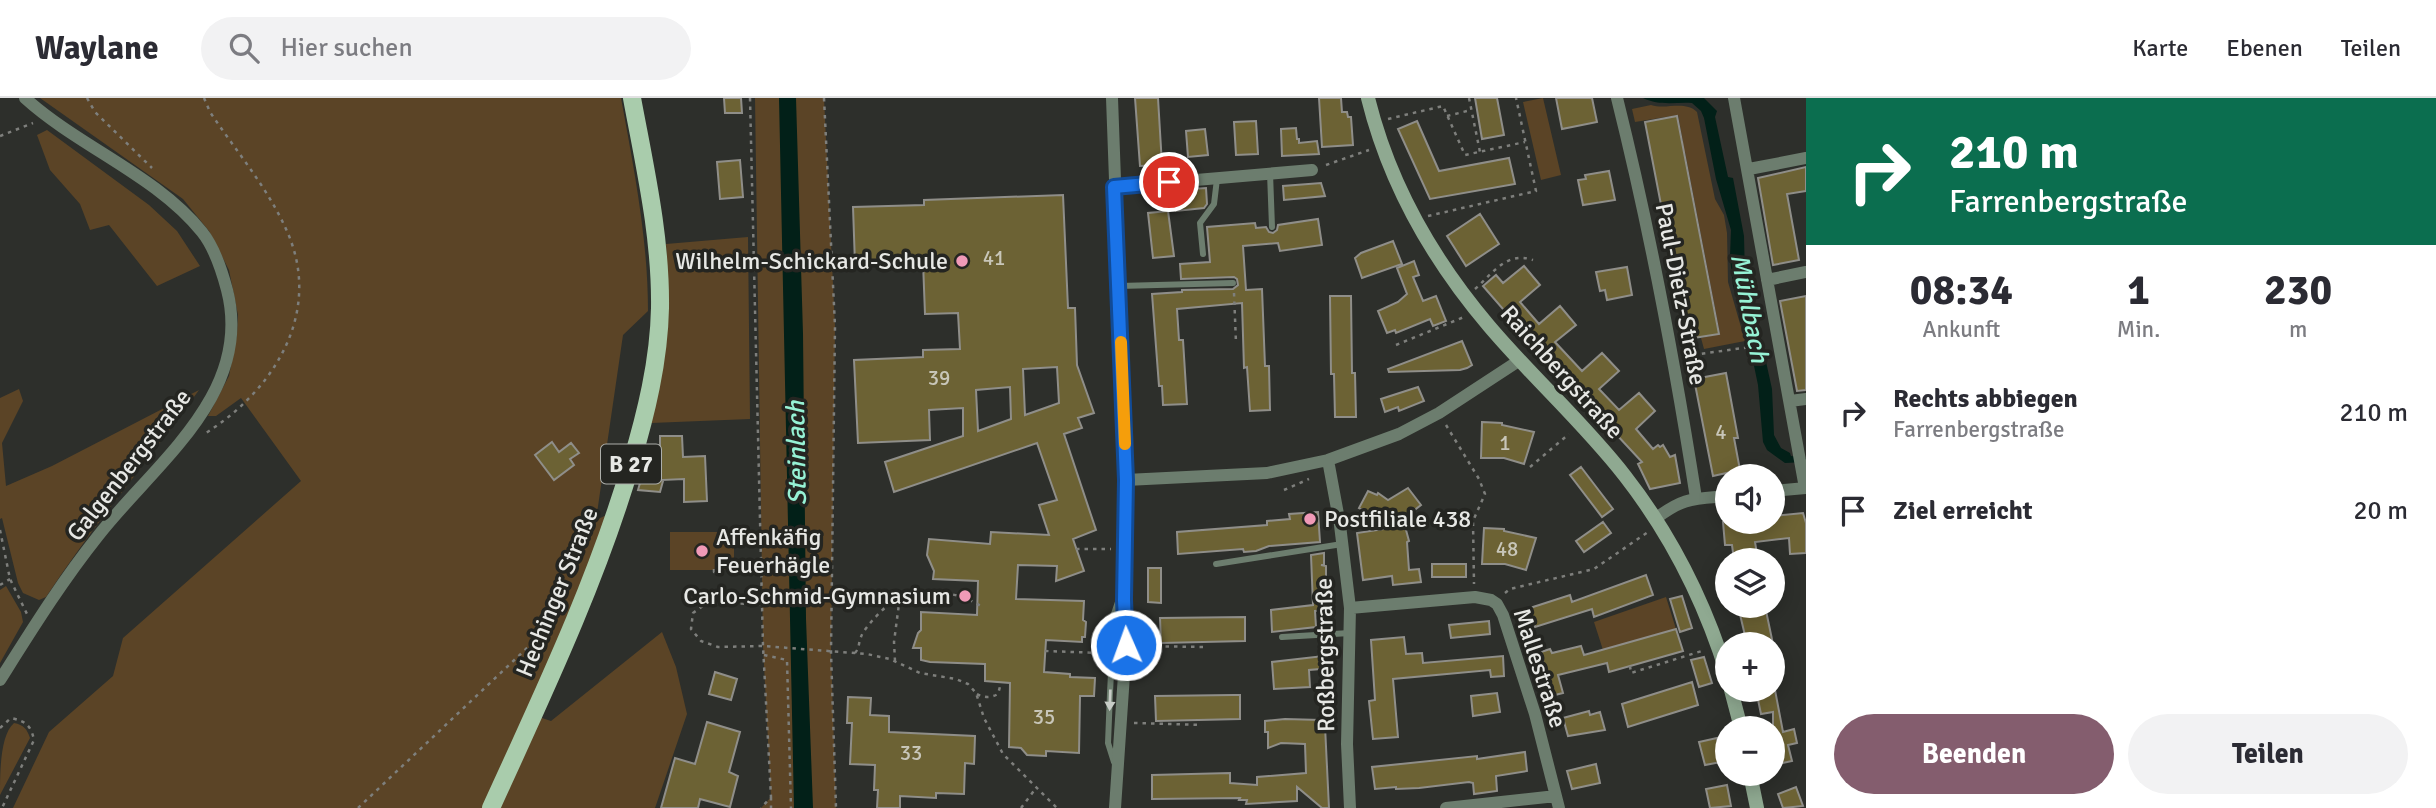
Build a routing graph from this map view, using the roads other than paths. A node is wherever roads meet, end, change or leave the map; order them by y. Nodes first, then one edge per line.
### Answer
1 (25, 98) edge
2 (632, 98) edge
3 (1112, 98) edge
4 (1367, 98) edge
5 (1617, 98) edge
6 (1734, 98) edge
7 (1806, 158) edge
8 (1749, 169) junction
9 (1312, 170) road end
10 (1270, 173) junction
11 (1217, 177) junction
12 (1114, 187) junction
13 (1272, 227) dead end
14 (1203, 254) dead end
15 (1806, 272) edge
16 (1767, 279) junction
17 (1233, 283) road end
18 (1119, 286) junction
19 (1520, 360) junction
20 (1806, 399) edge
21 (1790, 401) junction
22 (1328, 460) junction
23 (1126, 480) junction
24 (1805, 488) edge
25 (1785, 490) edge
26 (1715, 497) edge
27 (1696, 498) junction
28 (1657, 522) junction
29 (1342, 544) junction
30 (1216, 564) dead end
31 (1124, 584) junction
32 (1350, 608) junction
33 (1350, 633) junction
34 (1282, 637) dead end
35 (1715, 639) edge
36 (0, 680) edge
37 (1117, 772) junction
38 (1752, 786) edge
39 (1557, 802) edge
40 (491, 808) edge
41 (1115, 808) edge
42 (1350, 808) edge
43 (1446, 808) edge
44 (1757, 808) edge

1 - 36 street, Galgenbergstraße
2 - 40 main road, Hechinger Straße / B 27
3 - 12 street
4 - 19 street, Raichbergstraße
5 - 27 street, Paul-Dietz-Straße
6 - 8 street
7 - 8 street
8 - 16 street
9 - 10 street
10 - 11 street
10 - 13 lane
11 - 12 street
11 - 14 lane
12 - 18 street
15 - 16 street
16 - 21 street
17 - 18 lane
18 - 23 street
19 - 22 street
19 - 28 street, Raichbergstraße
20 - 21 street
21 - 24 street
22 - 23 street
22 - 29 street, Roßbergstraße
23 - 31 street
24 - 25 street
26 - 27 street
27 - 28 street
28 - 35 street, Raichbergstraße
29 - 30 lane
29 - 32 street, Roßbergstraße
31 - 37 street
31 -> 37 lane
32 - 33 street, Roßbergstraße
32 - 39 street, Mallestraße
33 - 34 lane
33 - 42 street, Roßbergstraße
37 - 41 street
38 - 44 street
39 - 43 street

